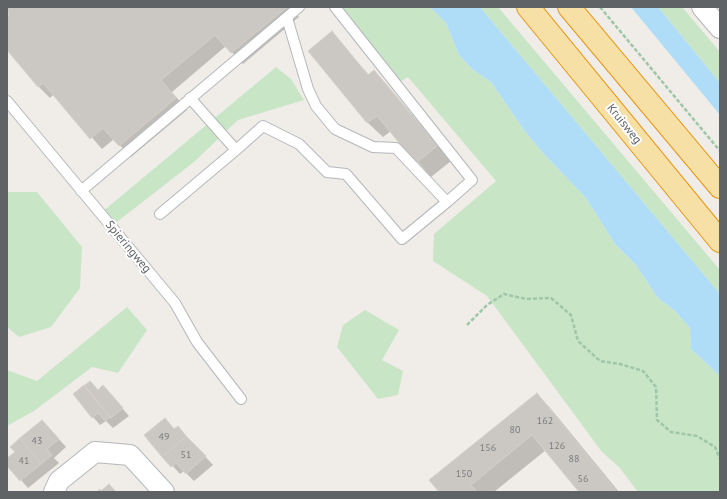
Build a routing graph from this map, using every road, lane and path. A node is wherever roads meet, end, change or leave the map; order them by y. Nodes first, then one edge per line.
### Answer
1 (299, 7) edge
2 (335, 7) edge
3 (528, 7) edge
4 (570, 7) edge
5 (600, 7) edge
6 (702, 7) edge
7 (287, 18) junction
8 (720, 28) edge
9 (190, 98) junction
10 (7, 101) edge
11 (236, 150) junction
12 (720, 151) edge
13 (720, 187) edge
14 (81, 191) junction
15 (447, 202) junction
16 (160, 214) dead end
17 (720, 241) edge
18 (467, 325) dead end
19 (242, 399) dead end
20 (720, 459) edge
21 (54, 492) edge
22 (164, 492) edge

1 - 7 lane
2 - 15 lane
3 - 17 highway, Kruisweg
4 - 13 highway
5 - 12 path
6 - 8 street
7 - 9 lane
7 - 15 lane
9 - 11 lane
9 - 14 lane
10 - 14 lane, Spieringweg
11 - 15 lane
11 - 16 lane
14 - 19 lane, Spieringweg
18 - 20 path
21 - 22 street

